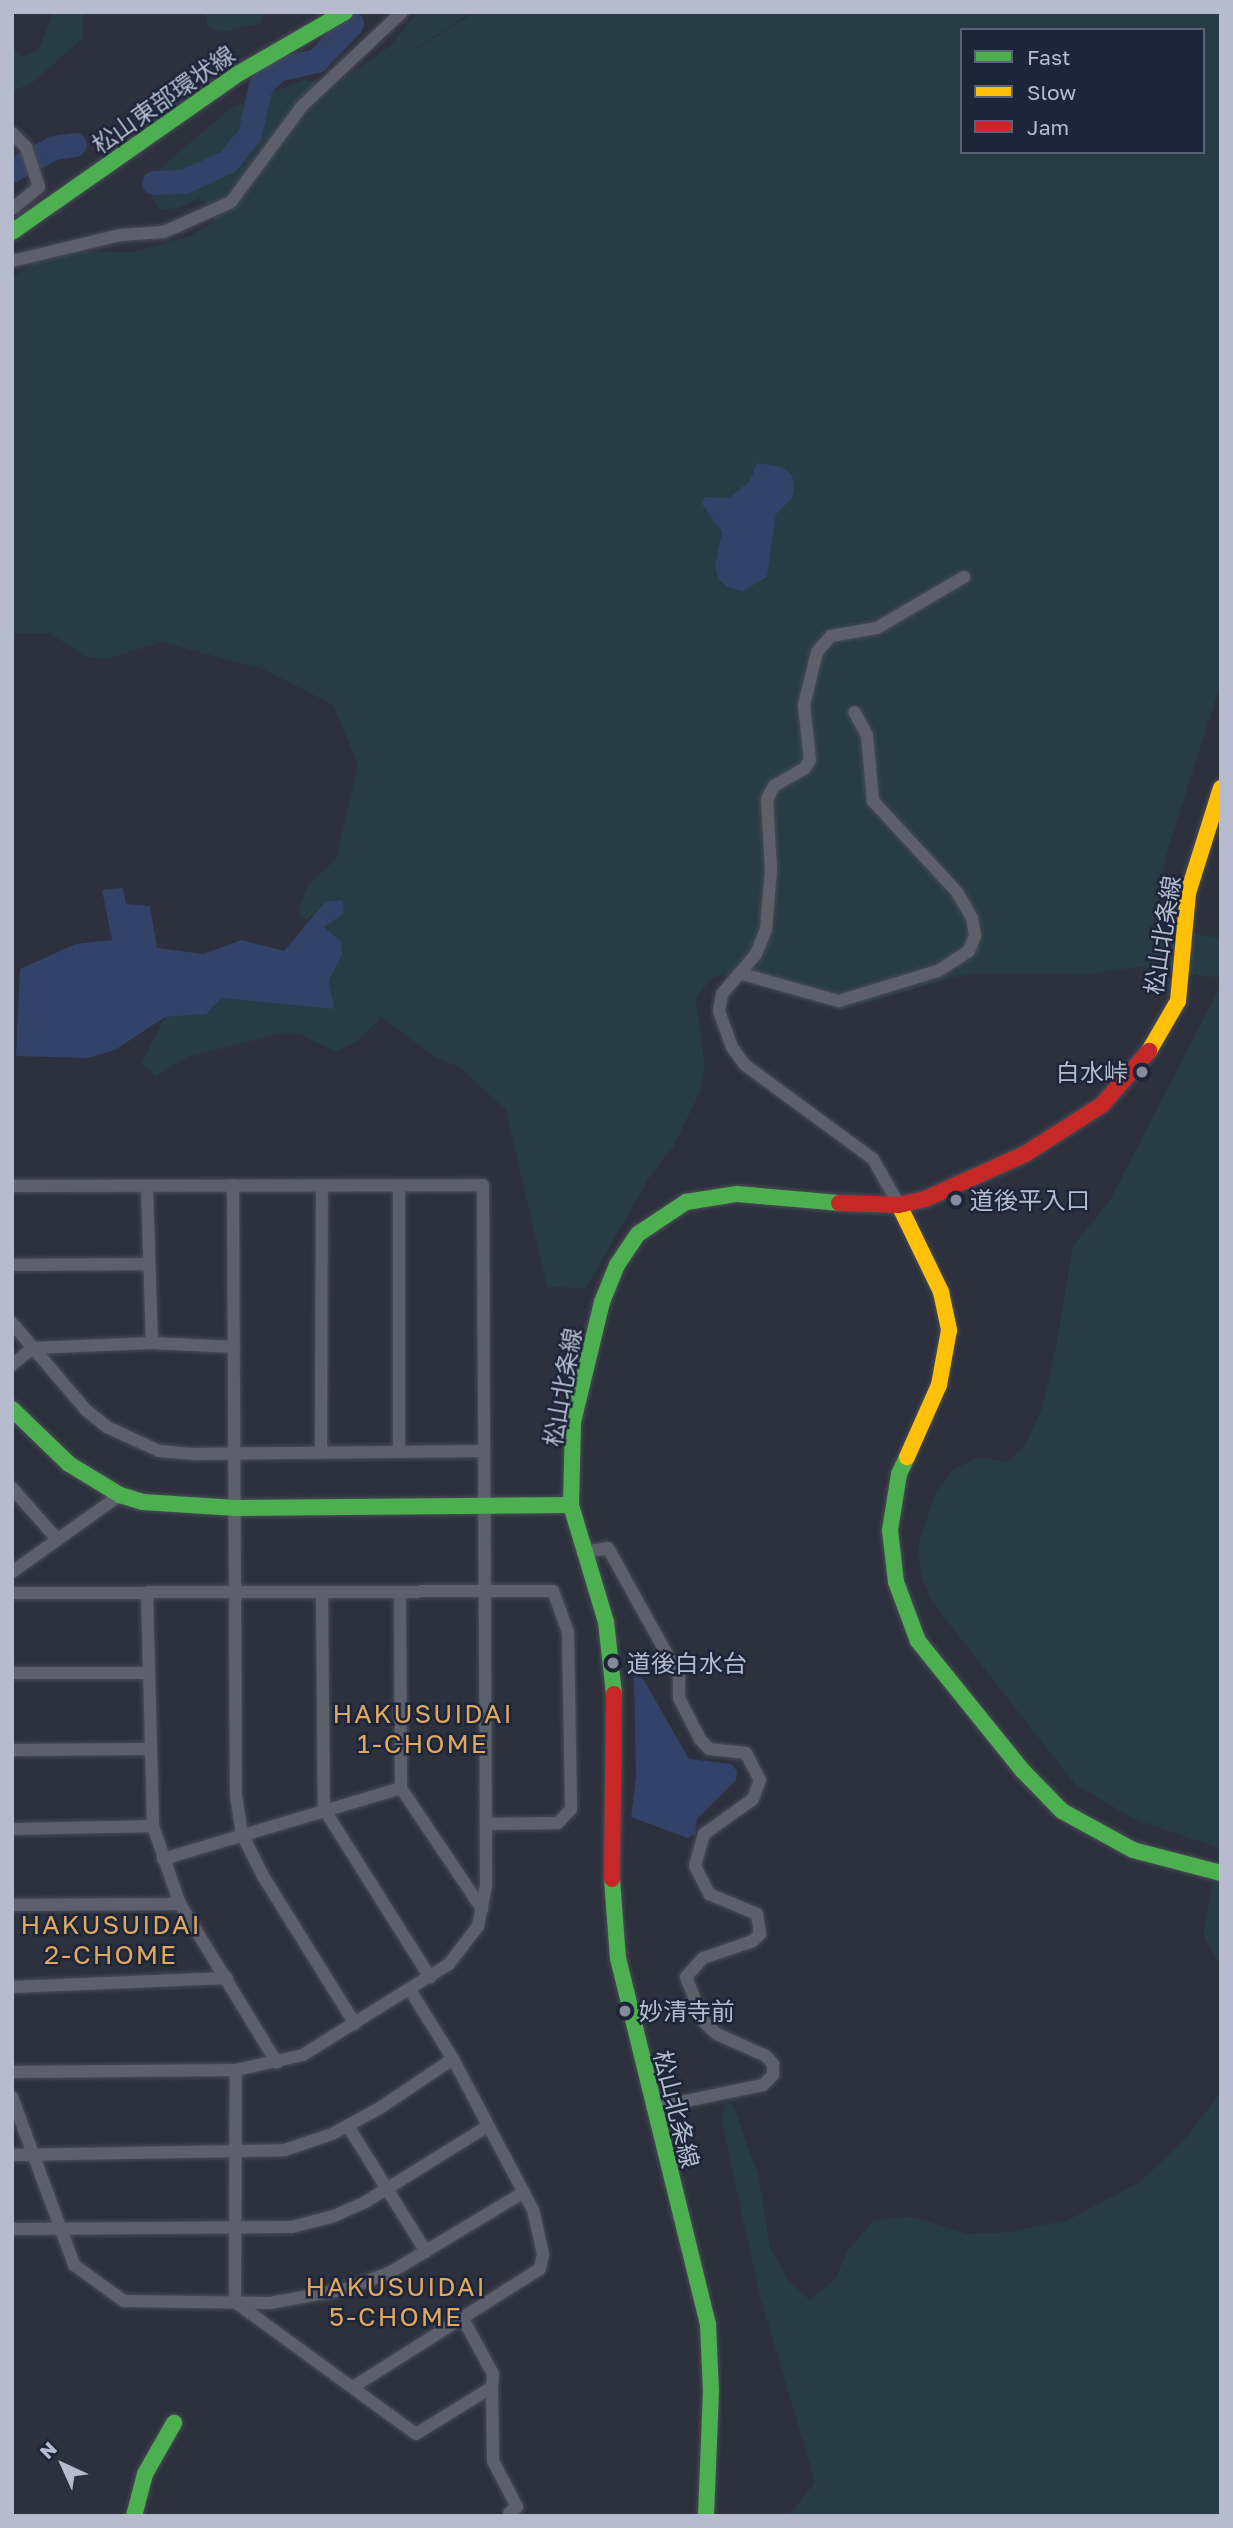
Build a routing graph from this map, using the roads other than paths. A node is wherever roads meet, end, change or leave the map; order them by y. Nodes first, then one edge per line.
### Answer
1 (345, 12) edge
2 (402, 12) edge
3 (12, 133) edge
4 (12, 209) edge
5 (12, 232) edge
6 (12, 261) edge
7 (964, 577) dead end
8 (854, 712) dead end
9 (1221, 788) edge
10 (742, 974) junction
11 (233, 1185) junction
12 (12, 1186) edge
13 (398, 1186) junction
14 (147, 1187) junction
15 (322, 1187) junction
16 (899, 1205) junction
17 (149, 1264) junction
18 (12, 1265) edge
19 (12, 1323) edge
20 (152, 1343) junction
21 (32, 1348) junction
22 (234, 1348) junction
23 (12, 1365) edge
24 (12, 1409) edge
25 (321, 1450) junction
26 (400, 1450) junction
27 (483, 1451) junction
28 (237, 1454) junction
29 (12, 1488) edge
30 (120, 1495) junction
31 (572, 1505) junction
32 (483, 1506) junction
33 (236, 1508) junction
34 (57, 1539) junction
35 (584, 1552) junction
36 (12, 1573) edge
37 (483, 1591) junction
38 (12, 1592) edge
39 (322, 1593) junction
40 (400, 1593) junction
41 (147, 1594) junction
42 (235, 1594) junction
43 (12, 1673) edge
44 (149, 1673) junction
45 (12, 1749) edge
46 (149, 1749) junction
47 (401, 1788) junction
48 (324, 1809) junction
49 (486, 1824) junction
50 (153, 1826) junction
51 (12, 1829) edge
52 (242, 1834) junction
53 (163, 1859) junction
54 (1221, 1873) edge
55 (180, 1904) junction
56 (12, 1905) edge
57 (482, 1909) junction
58 (430, 1977) junction
59 (227, 1978) junction
60 (12, 1987) edge
61 (410, 1990) junction
62 (355, 2024) junction
63 (453, 2059) junction
64 (277, 2063) junction
65 (236, 2070) junction
66 (12, 2072) edge
67 (12, 2097) edge
68 (652, 2108) junction
69 (348, 2126) junction
70 (488, 2126) junction
71 (237, 2153) junction
72 (12, 2155) edge
73 (32, 2155) junction
74 (387, 2189) junction
75 (524, 2192) junction
76 (234, 2228) junction
77 (12, 2229) edge
78 (63, 2230) junction
79 (426, 2252) junction
80 (235, 2301) junction
81 (462, 2317) junction
82 (353, 2387) junction
83 (492, 2387) junction
84 (174, 2423) dead end
85 (509, 2513) dead end
86 (134, 2516) edge
87 (706, 2516) edge

1 - 5 main road, 松山東部環状線
2 - 6 street
3 - 4 street
7 - 10 street
8 - 10 street
9 - 16 main road, 松山北条線
10 - 16 street
11 - 14 street
11 - 15 street
11 - 22 street
12 - 14 street
13 - 15 street
13 - 26 street
13 - 27 street
14 - 17 street
15 - 25 street
16 - 31 main road, 松山北条線
16 - 54 main road
17 - 18 street
17 - 20 street
19 - 21 street
20 - 21 street
20 - 22 street
21 - 23 street
21 - 28 street
22 - 28 street
24 - 30 main road
25 - 26 street
25 - 28 street
26 - 27 street
27 - 32 street
28 - 33 street
29 - 34 street
30 - 33 main road
30 - 34 street
31 - 32 main road
31 - 35 main road, 松山北条線
32 - 33 main road
32 - 37 street
33 - 42 street
34 - 36 street
35 - 68 main road, 松山北条線
35 - 68 street
37 - 40 street
37 - 49 street
37 - 49 street
38 - 41 street
39 - 40 street
39 - 42 street
39 - 48 street
40 - 47 street
41 - 42 street
41 - 44 street
42 - 52 street
43 - 44 street
44 - 46 street
45 - 46 street
46 - 50 street
47 - 48 street
47 - 57 street
48 - 52 street
48 - 58 street
49 - 57 street
50 - 51 street
50 - 53 street
52 - 53 street
52 - 62 street
53 - 55 street
55 - 56 street
55 - 59 street
57 - 58 street
58 - 61 street
59 - 60 street
59 - 64 street
61 - 62 street
61 - 63 street
62 - 64 street
63 - 69 street
63 - 70 street
64 - 65 street
65 - 66 street
65 - 71 street
67 - 73 street
68 - 87 main road, 松山北条線
69 - 71 street
69 - 74 street
70 - 74 street
70 - 75 street
71 - 73 street
71 - 76 street
72 - 73 street
73 - 78 street
74 - 76 street
74 - 79 street
75 - 79 street
75 - 81 street
76 - 78 street
76 - 80 street
77 - 78 street
78 - 80 street
79 - 80 street
80 - 82 street
81 - 82 street
81 - 83 street
82 - 83 street
83 - 85 street
84 - 86 main road

